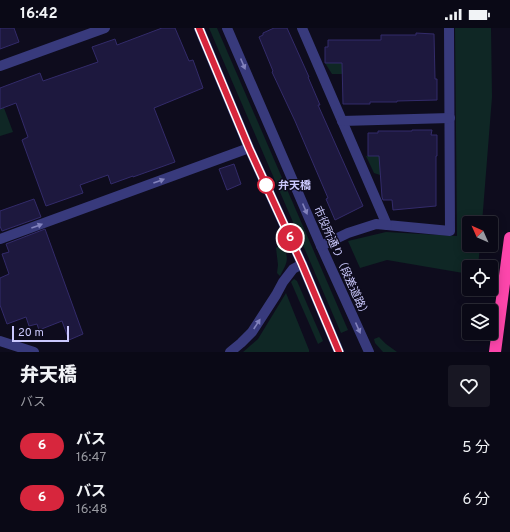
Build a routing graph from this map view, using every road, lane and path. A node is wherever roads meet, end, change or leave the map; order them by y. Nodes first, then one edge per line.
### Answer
1 (105, 28) edge
2 (199, 28) edge
3 (228, 28) edge
4 (302, 28) edge
5 (449, 28) edge
6 (0, 66) edge
7 (450, 118) junction
8 (342, 121) junction
9 (249, 148) junction
10 (387, 225) junction
11 (510, 238) edge
12 (0, 240) edge
13 (321, 246) junction
14 (302, 264) junction
15 (0, 341) edge
16 (34, 352) edge
17 (230, 352) edge
18 (339, 352) edge
19 (369, 352) edge
20 (495, 352) edge

1 - 6 street
2 - 9 street
3 -> 13 street, 市役所通り（段差道路）
4 - 8 street
5 - 7 street
7 - 8 street
7 - 10 street
8 - 10 street
12 -> 9 street
9 - 14 street
10 - 13 street
11 - 20 highway
13 -> 19 street, 市役所通り（段差道路）
17 -> 14 street
14 - 18 street
15 - 16 street

